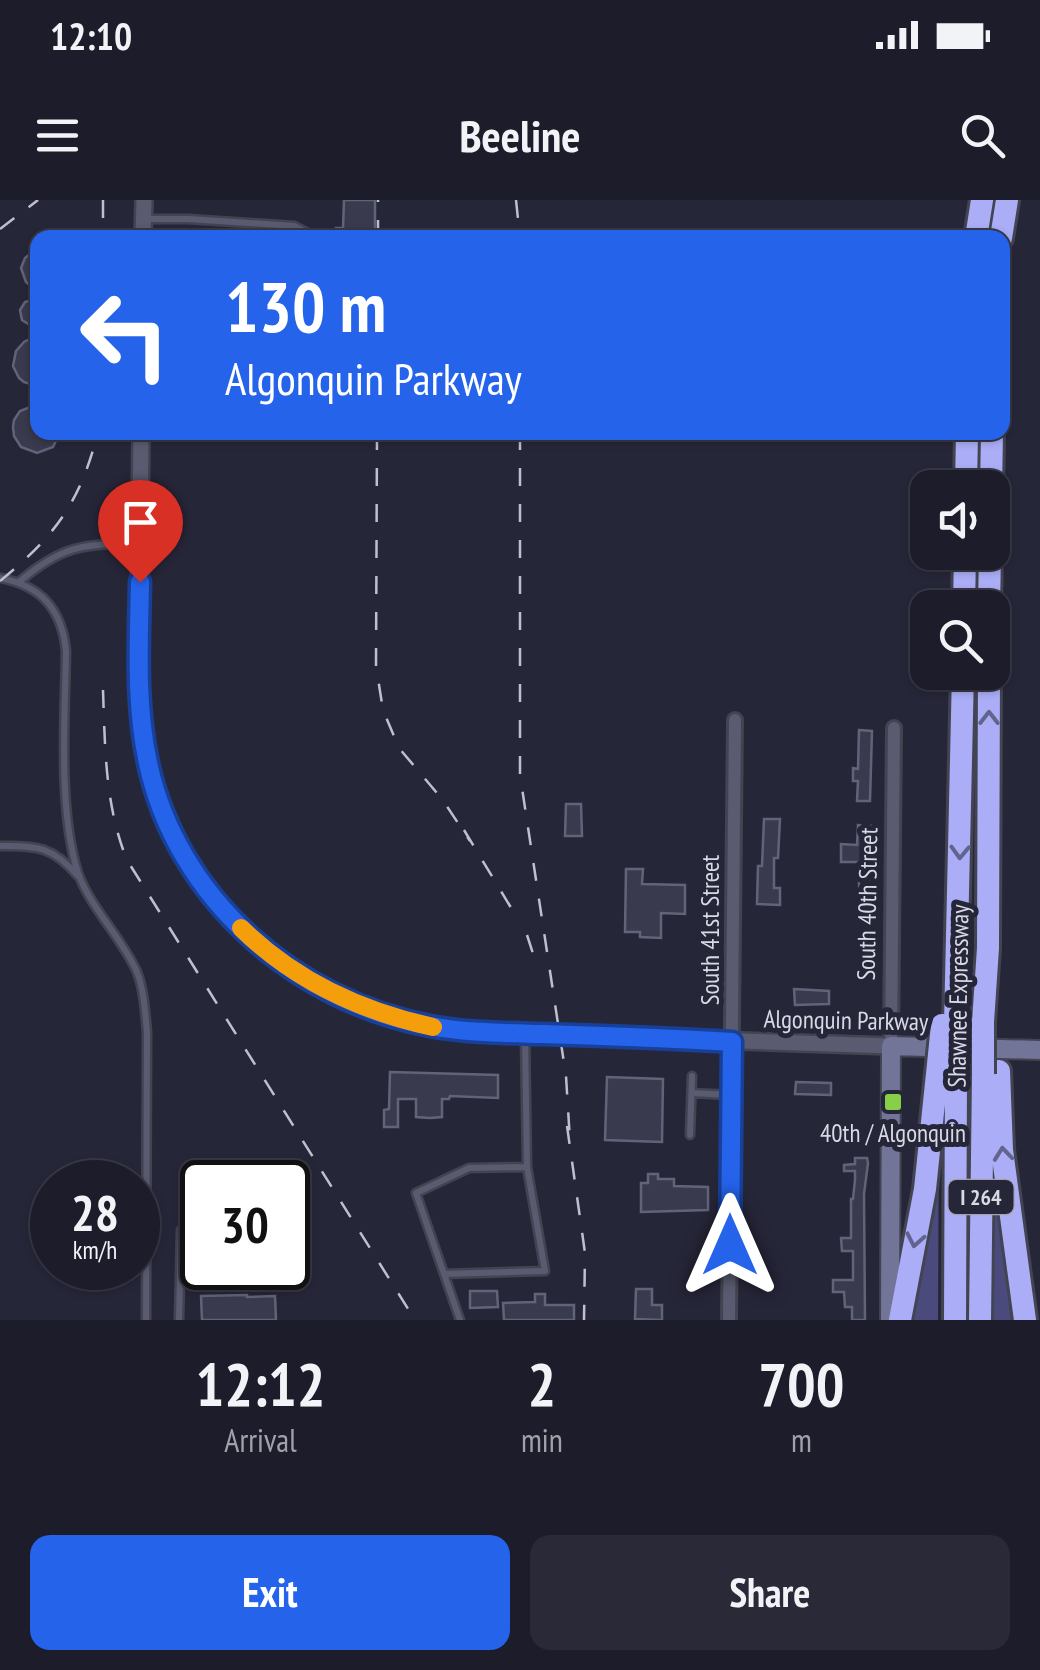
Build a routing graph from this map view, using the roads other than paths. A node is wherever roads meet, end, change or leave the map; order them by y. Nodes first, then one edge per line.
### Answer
1 (144, 200) edge
2 (982, 200) edge
3 (1007, 200) edge
4 (144, 220) junction
5 (143, 230) edge
6 (302, 230) edge
7 (977, 230) edge
8 (1002, 230) edge
9 (141, 440) edge
10 (967, 440) edge
11 (992, 440) edge
12 (966, 470) edge
13 (991, 470) edge
14 (140, 544) junction
15 (0, 578) edge
16 (18, 582) junction
17 (963, 690) edge
18 (989, 690) edge
19 (735, 720) dead end
20 (894, 728) dead end
21 (0, 846) edge
22 (80, 878) junction
23 (525, 1033) junction
24 (732, 1042) junction
25 (891, 1046) junction
26 (1040, 1050) edge
27 (991, 1072) junction
28 (946, 1074) junction
29 (692, 1076) dead end
30 (692, 1093) junction
31 (732, 1095) junction
32 (690, 1135) dead end
33 (527, 1167) junction
34 (444, 1274) junction
35 (180, 1290) edge
36 (146, 1320) edge
37 (180, 1320) edge
38 (460, 1320) edge
39 (729, 1320) edge
40 (890, 1320) edge
41 (900, 1320) edge
42 (955, 1320) edge
43 (980, 1320) edge
44 (1024, 1320) edge

1 - 4 street
2 - 7 highway
3 - 8 highway
4 - 5 street
4 - 6 lane
9 - 14 street, Algonquin Parkway
10 - 12 highway
11 - 13 highway
14 - 16 lane
14 - 23 street, Algonquin Parkway
15 - 16 lane
16 - 22 lane
17 -> 28 highway, Shawnee Expressway, bridge
27 -> 18 highway, Shawnee Expressway / I 264, bridge
19 - 24 street, South 41st Street
20 - 25 street, South 40th Street
21 - 22 lane
22 - 36 lane
23 - 24 street, Algonquin Parkway
23 - 33 lane
24 - 25 street, Algonquin Parkway
24 - 31 street, South 41st Street
25 - 26 main road, Algonquin Parkway
25 - 40 main road, South 40th Street
27 - 43 highway, Shawnee Expressway / I 264
44 -> 27 highway
28 -> 41 highway
28 - 42 highway, Shawnee Expressway / I 264
29 - 30 lane
30 - 31 lane
30 - 32 lane
31 - 39 street, South 41st Street
33 - 34 lane
33 - 34 lane
34 - 38 lane
35 - 37 lane

